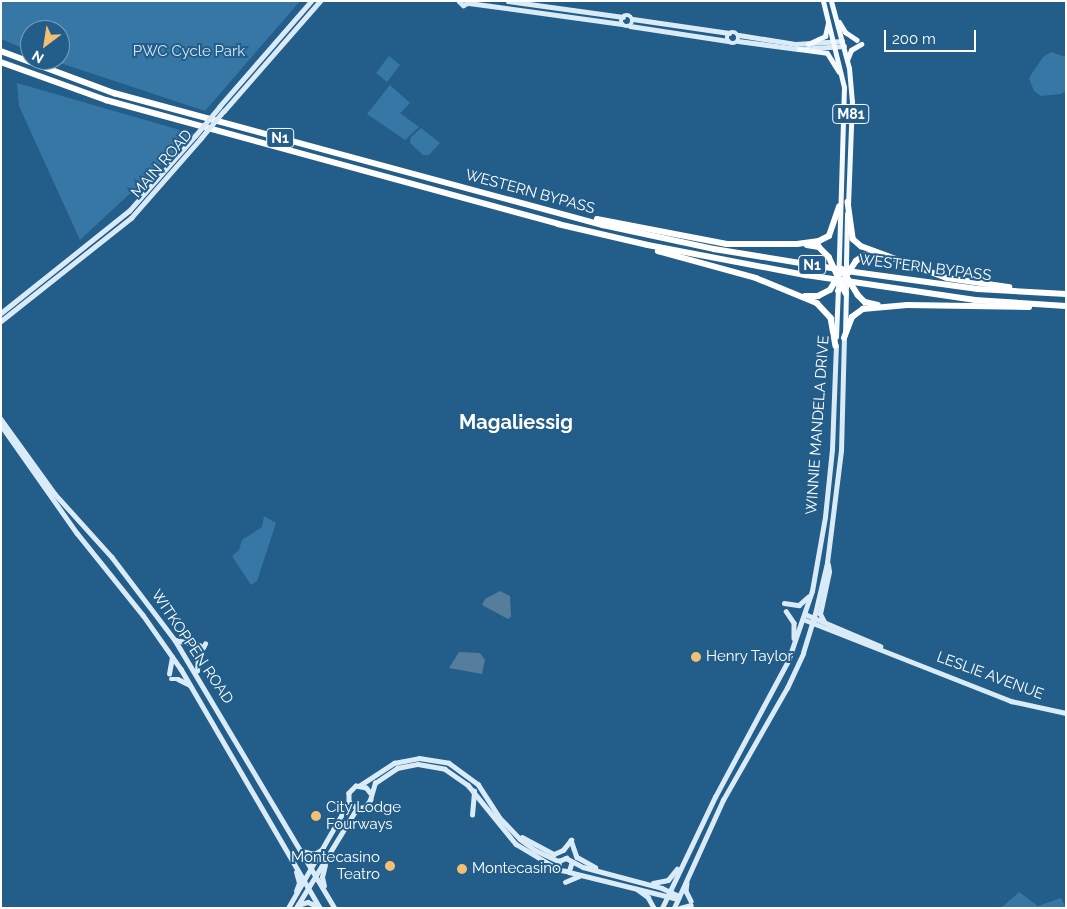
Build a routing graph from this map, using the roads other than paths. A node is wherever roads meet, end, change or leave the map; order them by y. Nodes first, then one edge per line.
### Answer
1 (311, 1) edge
2 (320, 1) edge
3 (509, 1) edge
4 (823, 1) edge
5 (458, 2) edge
6 (470, 2) edge
7 (484, 2) edge
8 (497, 4) edge
9 (831, 4) edge
10 (532, 10) junction
11 (623, 17) junction
12 (633, 19) junction
13 (828, 19) junction
14 (622, 24) junction
15 (630, 26) junction
16 (729, 33) junction
17 (739, 35) junction
18 (728, 41) junction
19 (738, 41) junction
20 (843, 43) junction
21 (808, 44) junction
22 (835, 44) junction
23 (799, 49) junction
24 (1, 51) edge
25 (847, 60) junction
26 (1, 62) edge
27 (844, 87) junction
28 (848, 202) junction
29 (839, 207) junction
30 (563, 213) junction
31 (558, 224) junction
32 (797, 244) junction
33 (884, 256) junction
34 (839, 258) junction
35 (846, 259) junction
36 (842, 269) junction
37 (838, 276) junction
38 (846, 276) junction
39 (842, 284) junction
40 (838, 292) junction
41 (846, 292) junction
42 (1066, 293) edge
43 (801, 296) junction
44 (887, 306) junction
45 (1051, 306) junction
46 (1066, 306) edge
47 (1, 313) edge
48 (1, 321) edge
49 (844, 338) junction
50 (836, 346) junction
51 (1, 418) edge
52 (1, 425) edge
53 (827, 563) junction
54 (812, 591) junction
55 (784, 603) dead end
56 (786, 611) dead end
57 (804, 617) junction
58 (813, 621) junction
59 (825, 624) junction
60 (175, 640) junction
61 (205, 644) dead end
62 (198, 645) dead end
63 (172, 657) junction
64 (906, 660) junction
65 (788, 661) junction
66 (197, 672) junction
67 (191, 686) junction
68 (1066, 713) edge
69 (359, 786) junction
70 (474, 791) junction
71 (370, 793) junction
72 (349, 802) junction
73 (357, 808) junction
74 (472, 814) dead end
75 (512, 831) junction
76 (283, 845) junction
77 (324, 848) junction
78 (301, 850) junction
79 (685, 858) junction
80 (327, 859) junction
81 (559, 861) junction
82 (572, 863) junction
83 (312, 868) junction
84 (558, 869) junction
85 (569, 872) junction
86 (607, 873) junction
87 (688, 874) junction
88 (316, 876) junction
89 (588, 876) junction
90 (304, 881) junction
91 (564, 882) dead end
92 (641, 882) junction
93 (634, 887) junction
94 (308, 888) junction
95 (669, 893) junction
96 (327, 895) junction
97 (678, 898) junction
98 (288, 908) edge
99 (296, 908) edge
100 (320, 908) edge
101 (335, 908) edge
102 (654, 908) edge
103 (662, 908) edge
104 (674, 908) edge
105 (680, 908) edge

1 - 47 main road, MAIN ROAD, bridge
2 - 48 main road, MAIN ROAD, bridge
3 - 10 main road
3 - 11 main road
4 - 13 main road, WINNIE MANDELA DRIVE / M81
5 - 6 main road
6 - 7 main road
7 - 8 main road
8 - 10 main road
9 - 20 main road, WINNIE MANDELA DRIVE / M81
9 - 25 main road
10 - 14 main road
11 - 12 main road
11 - 14 main road
12 - 15 main road
12 - 16 main road
13 - 21 main road
13 - 22 main road, WINNIE MANDELA DRIVE / M81
14 - 15 main road
15 - 18 main road
16 - 17 main road
16 - 18 main road
17 - 19 main road
17 - 21 main road
18 - 19 main road
19 - 23 main road
20 - 22 main road
20 - 25 main road, WINNIE MANDELA DRIVE / M81
21 - 22 main road
22 - 23 main road
22 - 27 main road, WINNIE MANDELA DRIVE / M81
23 - 27 main road
24 - 30 highway, WESTERN BYPASS / N1
25 - 28 main road, WINNIE MANDELA DRIVE / M81
26 - 31 highway, WESTERN BYPASS / N1
27 - 29 main road, WINNIE MANDELA DRIVE / M81
28 - 33 highway
28 - 35 main road, WINNIE MANDELA DRIVE / M81
29 - 32 highway
29 - 34 main road, WINNIE MANDELA DRIVE / M81
30 - 32 highway
30 - 42 highway, WESTERN BYPASS / N1
31 - 43 highway
31 - 45 highway, WESTERN BYPASS / N1
32 - 37 highway, bridge
33 - 38 highway, bridge
33 - 42 highway
34 - 36 highway, bridge
34 - 37 main road, WINNIE MANDELA DRIVE / M81, bridge
35 - 36 highway, bridge
35 - 38 main road, WINNIE MANDELA DRIVE / M81, bridge
36 - 37 highway, bridge
36 - 38 highway, bridge
37 - 39 highway, bridge
37 - 40 main road, WINNIE MANDELA DRIVE / M81, bridge
37 - 43 highway, bridge
38 - 39 highway, bridge
38 - 41 main road, WINNIE MANDELA DRIVE / M81, bridge
38 - 44 highway, bridge
39 - 40 highway, bridge
39 - 41 highway, bridge
40 - 50 main road, WINNIE MANDELA DRIVE / M81
41 - 49 main road, WINNIE MANDELA DRIVE / M81
43 - 50 highway
44 - 45 highway
44 - 49 highway
45 - 46 highway, WESTERN BYPASS / N1
49 - 53 main road, WINNIE MANDELA DRIVE
50 - 54 main road, WINNIE MANDELA DRIVE
51 - 60 main road, WITKOPPEN ROAD
52 - 63 main road, WITKOPPEN ROAD
53 - 58 main road, WINNIE MANDELA DRIVE
53 - 59 main road
54 - 55 main road
54 - 57 main road, WINNIE MANDELA DRIVE
56 - 65 main road
57 - 58 main road, LESLIE AVENUE
57 - 65 main road, WINNIE MANDELA DRIVE
58 - 59 main road, LESLIE AVENUE
58 - 64 main road, LESLIE AVENUE
58 - 87 main road, WINNIE MANDELA DRIVE
59 - 64 main road, LESLIE AVENUE
60 - 62 main road
60 - 66 main road, WITKOPPEN ROAD
61 - 66 main road
63 - 67 main road, WITKOPPEN ROAD
63 - 67 main road
64 - 68 main road, LESLIE AVENUE
65 - 79 main road, WINNIE MANDELA DRIVE
66 - 78 main road, WITKOPPEN ROAD
67 - 76 main road, WITKOPPEN ROAD
69 - 71 main road
69 - 72 main road
69 - 75 main road
70 - 71 main road
70 - 74 main road
70 - 84 main road
71 - 73 main road
72 - 73 main road
72 - 77 main road
73 - 80 main road
75 - 81 main road
75 - 86 main road
76 - 90 main road, WITKOPPEN ROAD
76 - 98 main road
77 - 78 main road
77 - 83 main road
78 - 83 main road, WITKOPPEN ROAD
79 - 92 main road
79 - 95 main road, WINNIE MANDELA DRIVE
80 - 88 main road
80 - 96 main road
81 - 82 main road
81 - 84 main road
82 - 85 main road
82 - 86 main road
83 - 88 main road, WITKOPPEN ROAD
83 - 90 main road
84 - 85 main road
85 - 89 main road
86 - 92 main road
87 - 97 main road, WINNIE MANDELA DRIVE
87 - 105 main road
88 - 94 main road
88 - 96 main road, WITKOPPEN ROAD
89 - 91 main road
89 - 93 main road
90 - 94 main road, WITKOPPEN ROAD
90 - 98 main road
92 - 95 main road
93 - 95 main road
93 - 102 main road
94 - 99 main road
94 - 100 main road, WITKOPPEN ROAD
95 - 97 main road
95 - 103 main road, WINNIE MANDELA DRIVE
96 - 101 main road, WITKOPPEN ROAD
97 - 104 main road, WINNIE MANDELA DRIVE
99 - 100 main road

